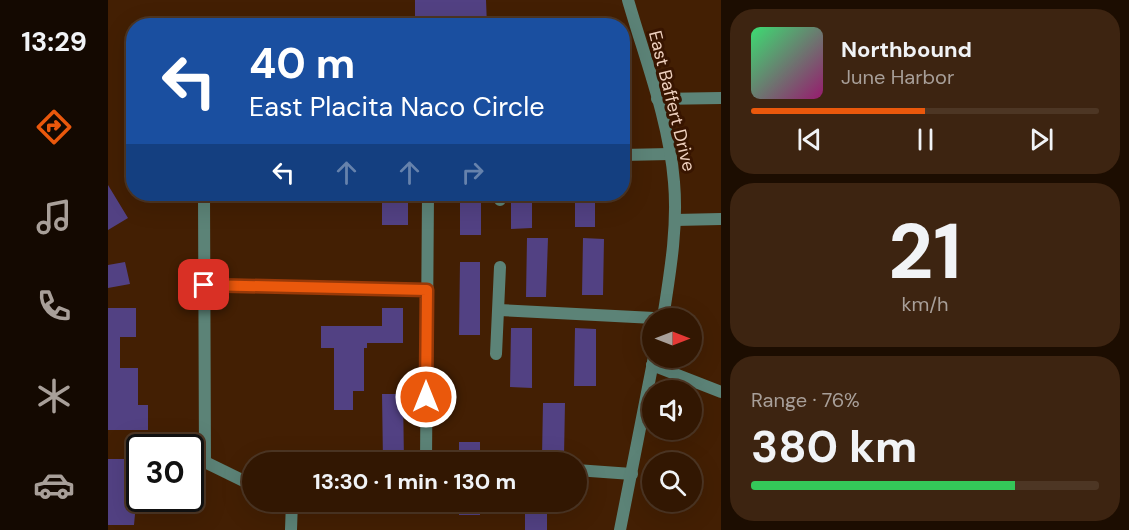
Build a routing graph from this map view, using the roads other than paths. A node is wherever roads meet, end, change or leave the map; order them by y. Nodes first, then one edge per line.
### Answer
1 (628, 0) edge
2 (721, 98) edge
3 (657, 99) junction
4 (670, 154) junction
5 (630, 155) edge
6 (204, 201) edge
7 (428, 201) edge
8 (721, 219) edge
9 (675, 220) junction
10 (500, 267) dead end
11 (204, 285) junction
12 (427, 290) junction
13 (664, 308) edge
14 (499, 310) junction
15 (642, 317) edge
16 (496, 354) dead end
17 (652, 368) edge
18 (668, 368) edge
19 (721, 392) edge
20 (426, 452) edge
21 (587, 471) edge
22 (632, 474) junction
23 (242, 480) edge
24 (292, 512) edge
25 (291, 530) edge
26 (620, 530) edge

1 - 3 street, East Baffert Drive
2 - 3 street
3 - 4 street, East Baffert Drive
4 - 5 street
4 - 9 street, East Baffert Drive
6 - 11 street
7 - 12 street
8 - 9 street
9 - 13 street, East Baffert Drive
10 - 14 street
11 - 12 street
11 - 23 street
12 - 20 street
14 - 15 street
14 - 16 street
17 - 22 street
18 - 19 street
21 - 22 street
22 - 26 street
24 - 25 street

